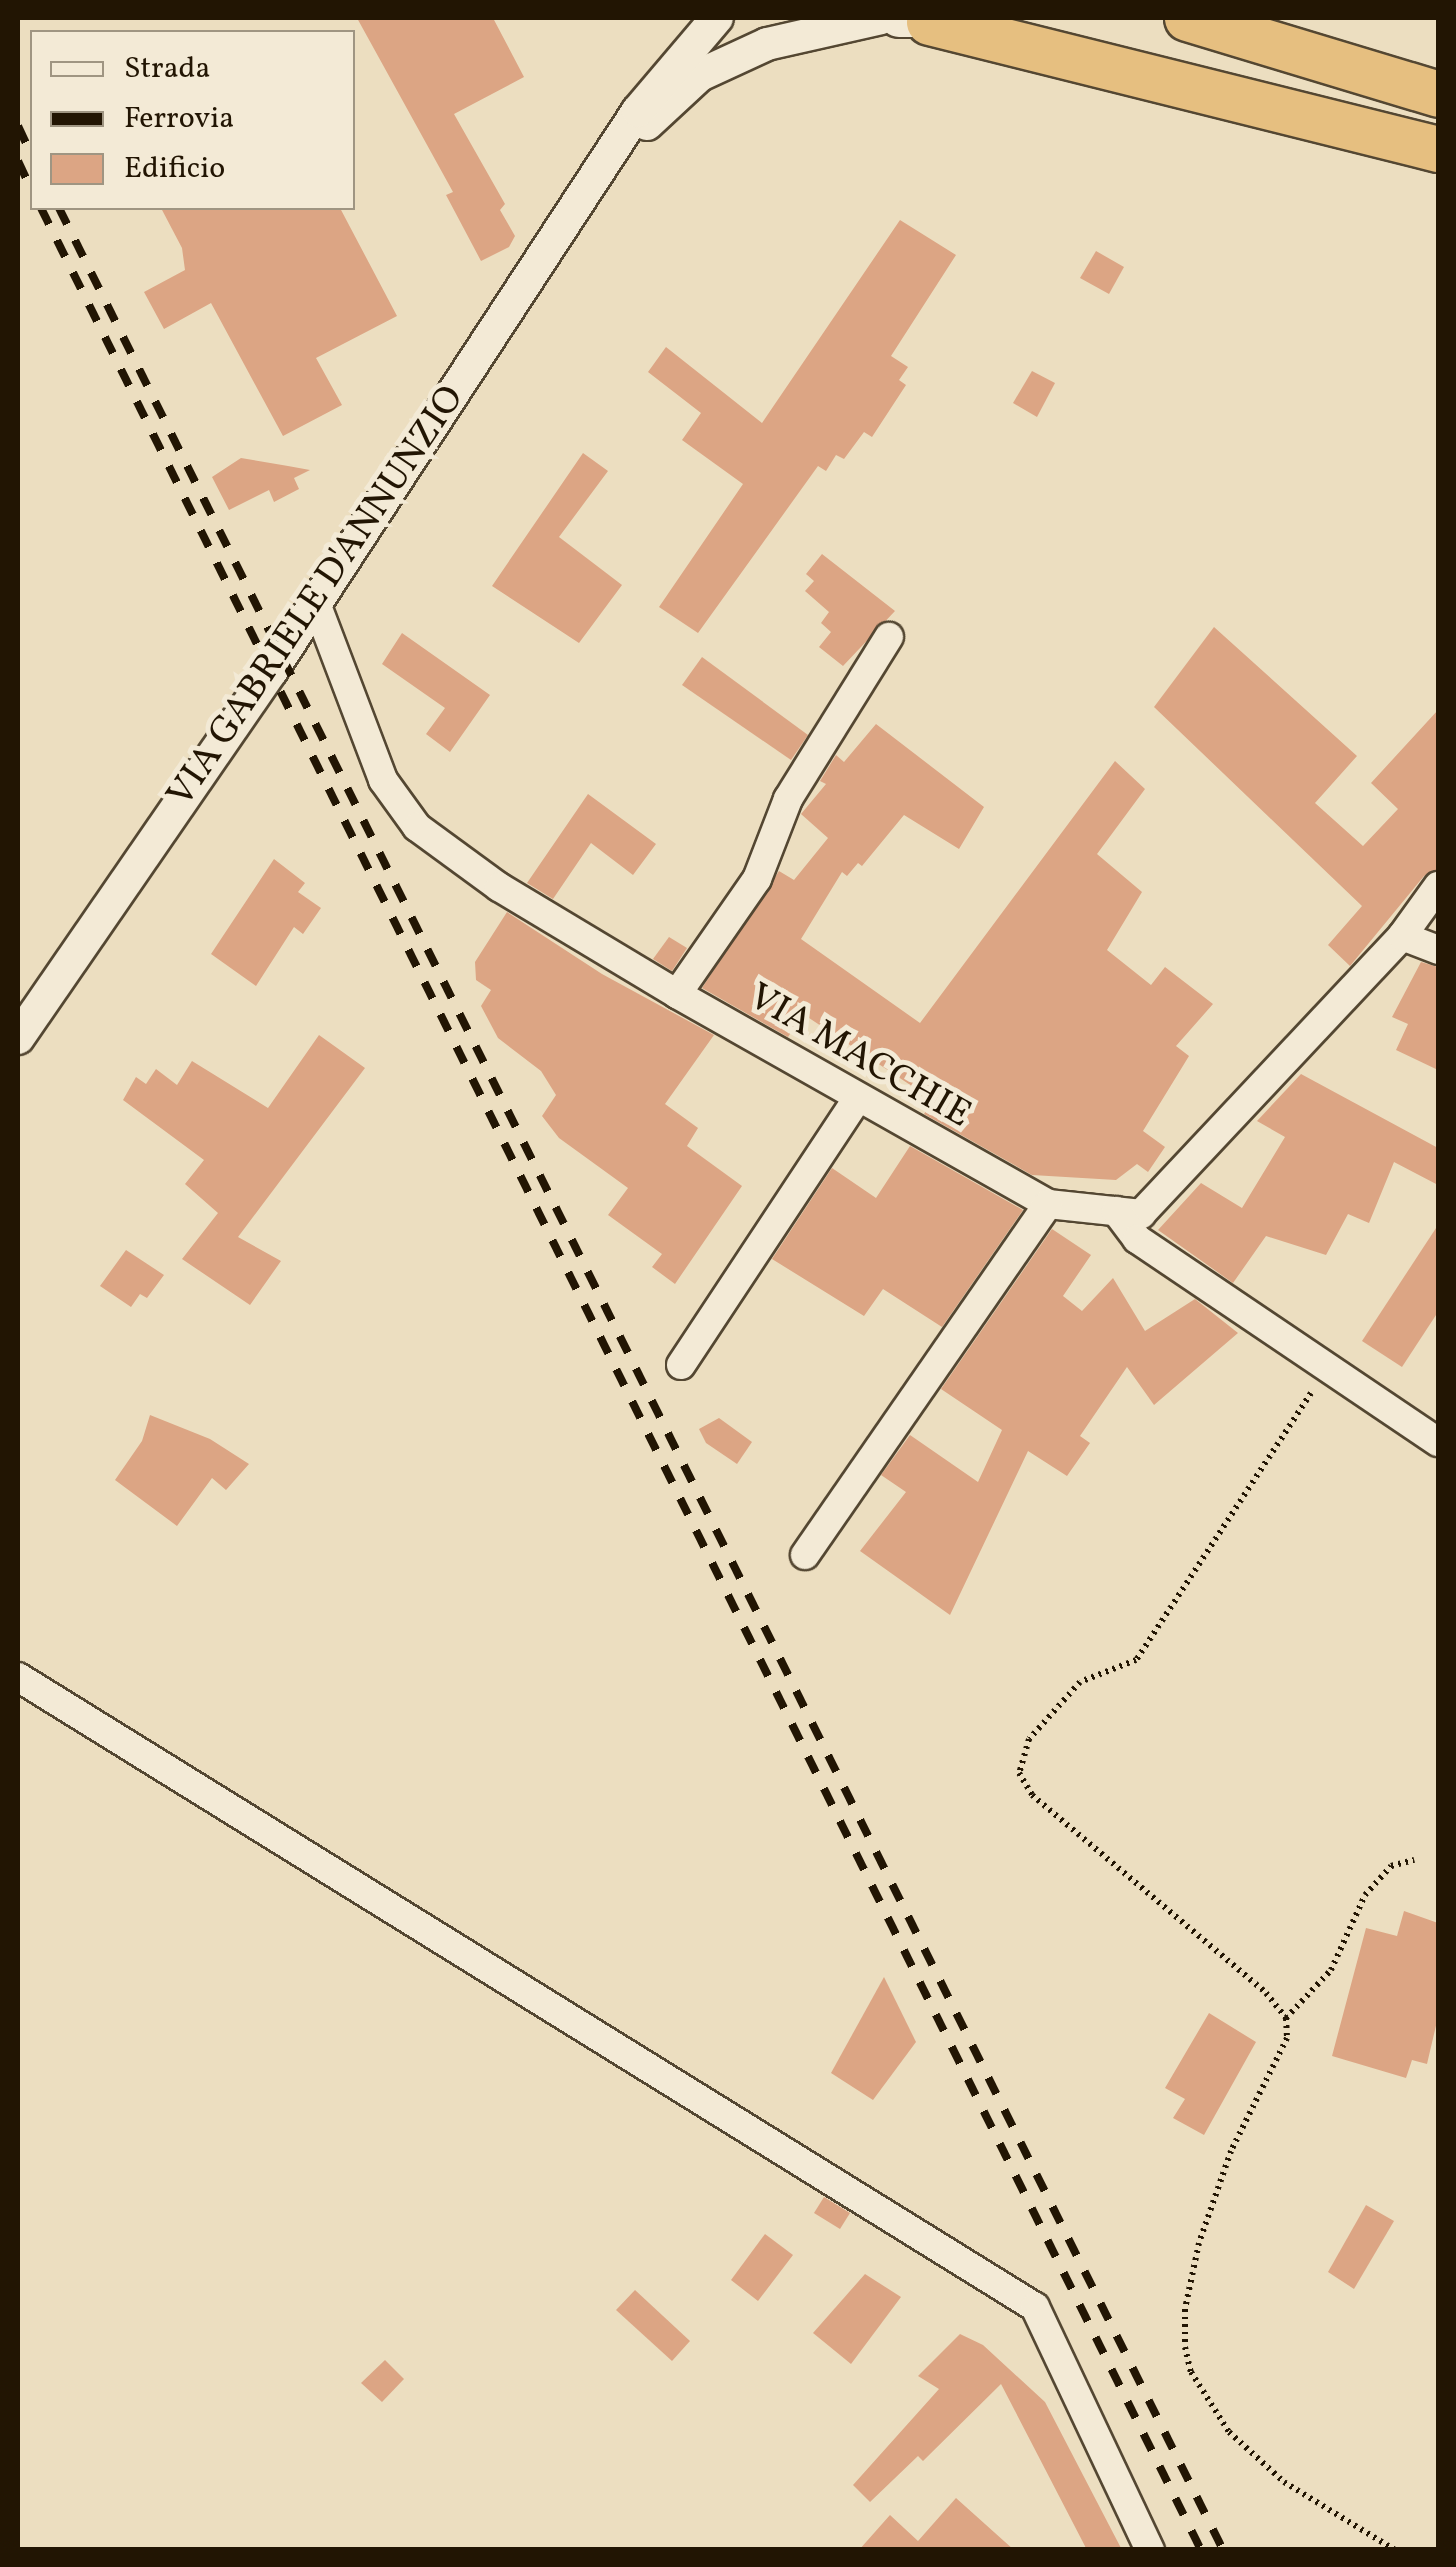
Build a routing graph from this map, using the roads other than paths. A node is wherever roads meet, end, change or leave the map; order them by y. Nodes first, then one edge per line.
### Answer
1 (717, 18) edge
2 (881, 18) edge
3 (1187, 18) edge
4 (930, 19) edge
5 (1438, 94) edge
6 (1438, 148) edge
7 (615, 155) junction
8 (314, 598) junction
9 (889, 637) dead end
10 (1438, 886) edge
11 (1402, 936) junction
12 (1438, 950) edge
13 (677, 994) junction
14 (18, 1038) edge
15 (857, 1099) junction
16 (1048, 1204) junction
17 (1116, 1211) junction
18 (681, 1366) dead end
19 (1438, 1442) edge
20 (805, 1554) dead end
21 (18, 1677) edge
22 (1150, 2550) edge

1 - 7 street
2 - 7 street
3 - 5 highway
4 - 6 highway
7 - 8 street, VIA GABRIELE D'ANNUNZIO
8 - 13 street, VIA MACCHIE
8 - 14 street, VIA GABRIELE D'ANNUNZIO
9 - 13 street
10 - 11 street
11 - 12 street
11 - 17 street, VIA MACCHIE
13 - 15 street, VIA MACCHIE
15 - 16 street, VIA MACCHIE
15 - 18 street
16 - 17 street, VIA MACCHIE
16 - 20 street
17 - 19 street
21 - 22 street

